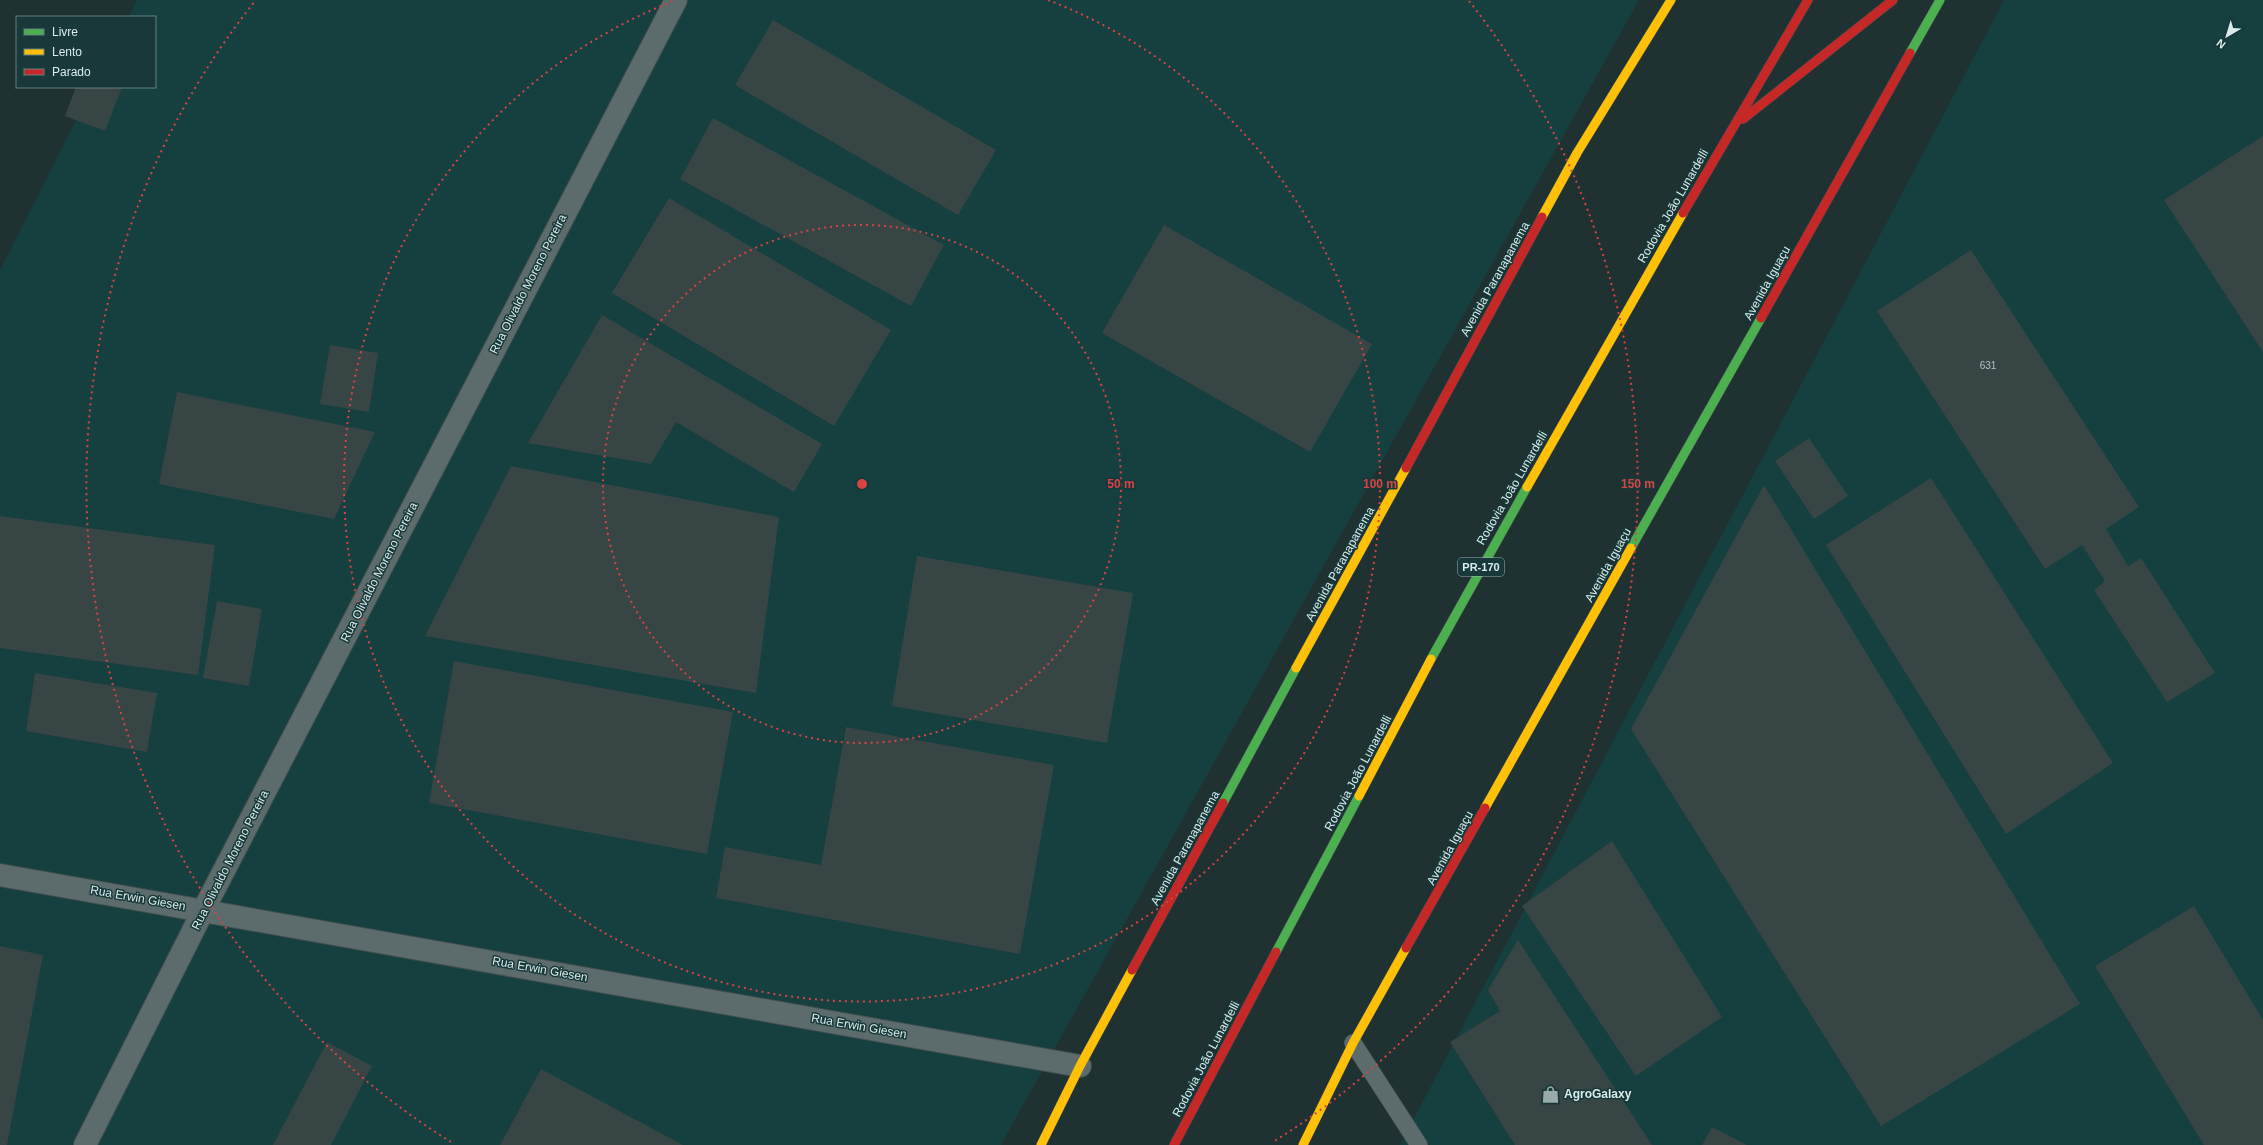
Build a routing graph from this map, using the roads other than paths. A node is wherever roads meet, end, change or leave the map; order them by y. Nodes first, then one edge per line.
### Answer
1 (676, 0) edge
2 (1672, 0) edge
3 (1808, 0) edge
4 (1892, 0) edge
5 (1940, 0) edge
6 (1731, 128) junction
7 (0, 875) edge
8 (204, 909) junction
9 (1353, 1043) junction
10 (1080, 1066) junction
11 (85, 1145) edge
12 (1041, 1145) edge
13 (1174, 1145) edge
14 (1303, 1145) edge
15 (1419, 1145) edge

1 - 8 street, Rua Olivaldo Moreno Pereira
2 - 10 main road, Avenida Paranapanema
3 - 6 main road, Rodovia João Lunardelli / PR-170
4 - 6 main road
5 - 9 main road, Avenida Iguaçu
6 - 13 main road, Rodovia João Lunardelli / PR-170
7 - 8 street, Rua Erwin Giesen
8 - 10 street, Rua Erwin Giesen
8 - 11 street, Rua Olivaldo Moreno Pereira
9 - 14 main road, Avenida Iguaçu
9 - 15 lane
10 - 12 main road, Avenida Paranapanema

